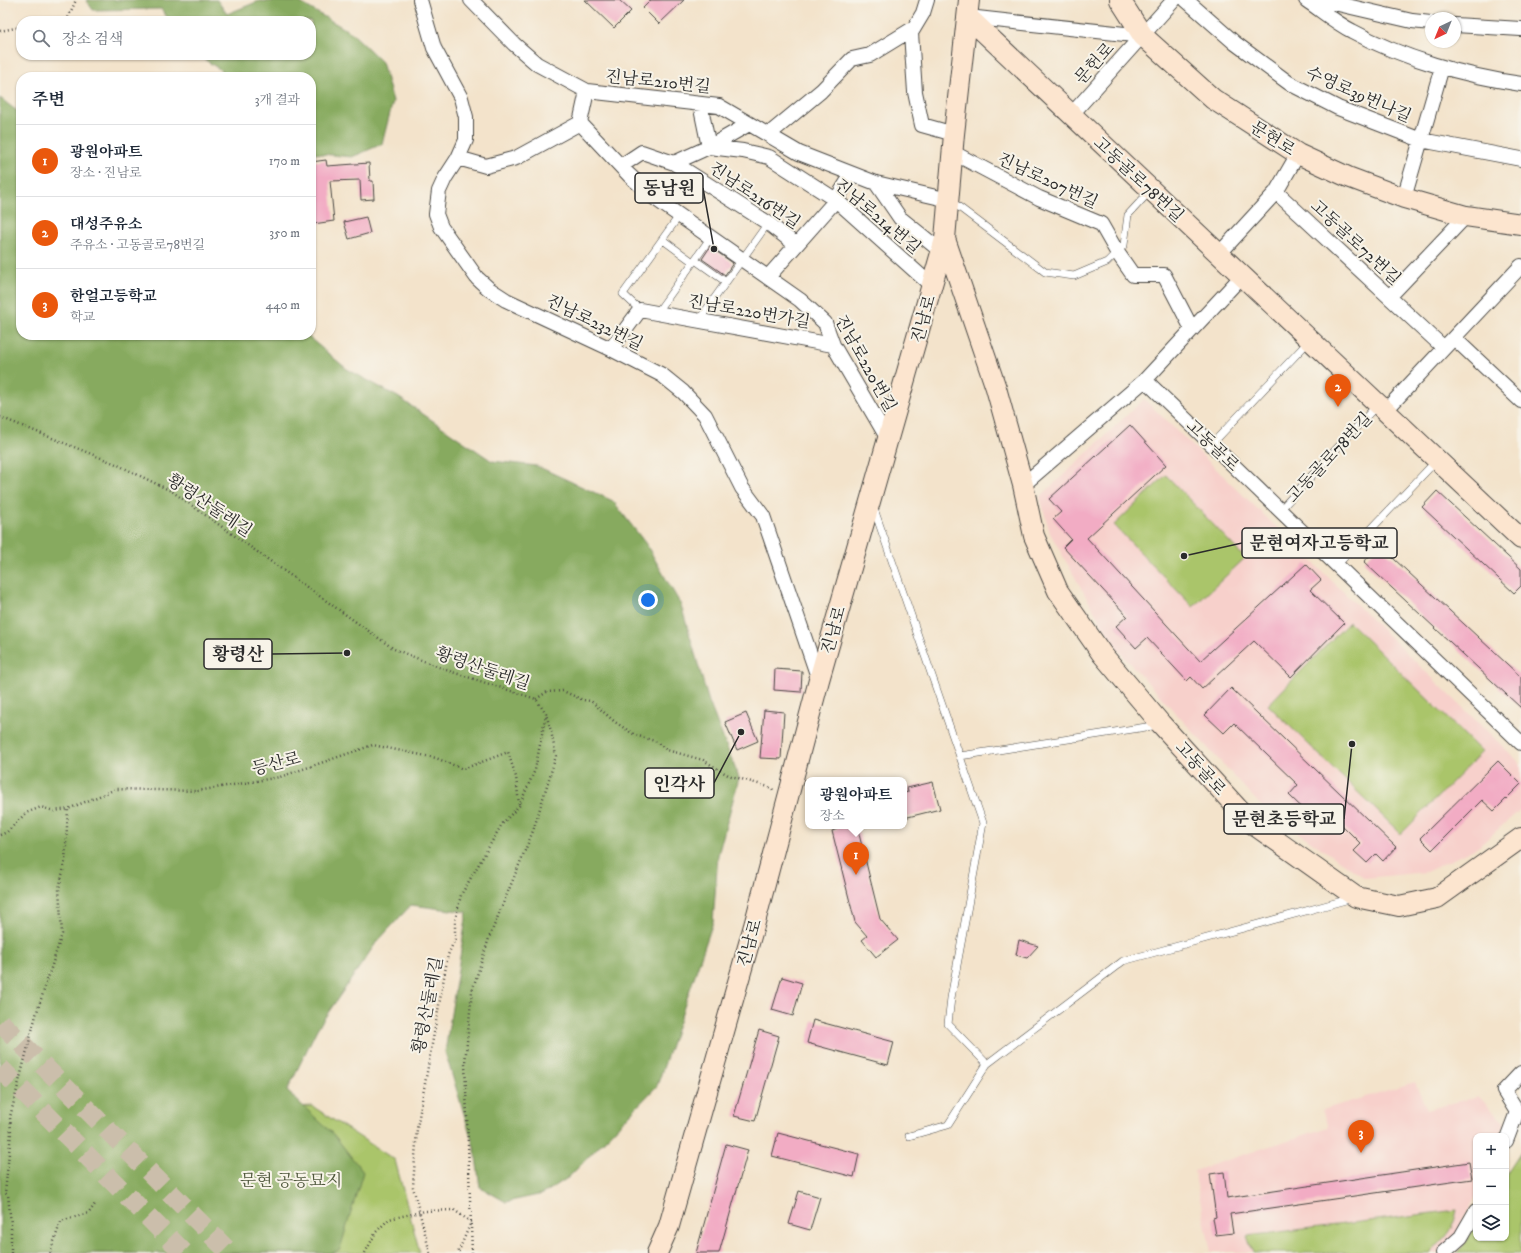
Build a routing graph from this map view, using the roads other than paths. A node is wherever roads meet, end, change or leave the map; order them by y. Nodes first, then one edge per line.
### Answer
1 (420, 0) edge
2 (471, 0) edge
3 (927, 0) edge
4 (1120, 0) edge
5 (1174, 0) edge
6 (1186, 0) edge
7 (1306, 0) edge
8 (1320, 0) edge
9 (969, 8) edge
10 (1425, 22) edge
11 (1461, 25) edge
12 (914, 28) junction
13 (1521, 29) edge
14 (1143, 36) junction
15 (1442, 67) junction
16 (1521, 84) edge
17 (587, 91) junction
18 (700, 104) junction
19 (1071, 115) junction
20 (580, 123) junction
21 (749, 124) junction
22 (768, 135) junction
23 (1421, 140) junction
24 (953, 143) junction
25 (709, 147) junction
26 (1298, 154) junction
27 (458, 158) junction
28 (1521, 159) edge
29 (674, 163) junction
30 (621, 166) junction
31 (852, 174) junction
32 (876, 183) junction
33 (1151, 190) junction
34 (1276, 192) junction
35 (1404, 198) junction
36 (836, 200) junction
37 (949, 200) junction
38 (679, 216) junction
39 (1466, 216) junction
40 (768, 223) junction
41 (1521, 224) edge
42 (711, 237) junction
43 (663, 240) junction
44 (796, 245) junction
45 (944, 246) junction
46 (1117, 252) junction
47 (1219, 254) junction
48 (742, 259) junction
49 (694, 261) junction
50 (1521, 266) edge
51 (1242, 276) junction
52 (768, 277) junction
53 (726, 282) junction
54 (932, 286) junction
55 (1389, 297) junction
56 (640, 310) junction
57 (657, 313) junction
58 (699, 320) junction
59 (1192, 329) junction
60 (1310, 340) junction
61 (1449, 343) junction
62 (834, 345) junction
63 (611, 349) junction
64 (1146, 380) junction
65 (1518, 394) edge
66 (1381, 408) junction
67 (888, 439) junction
68 (1212, 444) junction
69 (1437, 460) junction
70 (1022, 485) junction
71 (871, 499) junction
72 (1280, 510) junction
73 (1521, 539) edge
74 (1337, 565) junction
75 (819, 680) junction
76 (1161, 724) junction
77 (1521, 743) edge
78 (960, 756) junction
79 (1521, 838) edge
80 (1356, 897) junction
81 (987, 1064) junction
82 (1521, 1073) edge
83 (1509, 1133) edge
84 (909, 1136) dead end
85 (1473, 1216) edge
86 (657, 1253) edge
87 (1443, 1253) edge

1 - 27 street, 진남로232번길
2 - 17 street, 진남로210번길
3 - 12 street
4 - 14 street, 문현로
5 - 14 street, 문헌로
6 - 23 street, 수영로39번나길
7 - 15 street
8 - 10 street
9 - 14 street
9 - 19 street, 고동골로78번길
9 - 24 street, 진남로
11 - 13 street
12 - 22 street
12 - 24 street, 진남로207번길
14 - 19 street, 문헌로
14 - 26 street, 문현로
15 - 16 street
15 - 23 street
17 - 18 street, 진남로210번길
17 - 20 street
18 - 21 street, 진남로210번길
18 - 25 street
19 - 33 street, 고동골로78번길
20 - 27 street
20 - 30 street, 진남로220번길
21 - 22 street, 진남로210번길
21 - 25 street
22 - 31 street, 진남로210번길
23 - 28 street, 수영로39번나길
23 - 35 street
24 - 37 street, 진남로
24 - 46 street, 진남로207번길
25 - 29 street
25 - 36 street, 진남로214번길
26 - 34 street
26 - 35 street, 문현로
27 - 63 street, 진남로232번길
29 - 30 street, 진남로216번길
29 - 40 street, 진남로216번길
30 - 38 street, 진남로220번길
31 - 32 street, 진남로210번길
31 - 36 street
32 - 37 street, 진남로210번길
32 - 45 street
33 - 46 lane
33 - 47 street, 고동골로78번길
34 - 47 street
34 - 55 street, 고동골로72번길
35 - 39 street, 문현로
36 - 44 street
36 - 54 street, 진남로214번길
37 - 45 street, 진남로
37 - 46 lane
38 - 42 street, 진남로220번길
38 - 43 lane
39 - 41 street, 문현로
39 - 55 street
40 - 44 street, 진남로216번길
40 - 48 lane
42 - 48 street, 진남로220번길
42 - 49 lane
43 - 49 lane
43 - 56 lane
44 - 52 street
45 - 54 street, 진남로
45 - 70 street, 고동골로
46 - 59 street, 진남로207번길
47 - 51 street, 고동골로78번길
48 - 52 street, 진남로220번길
48 - 53 lane
49 - 53 lane
49 - 57 lane, 진남로220번가길
50 - 61 street
51 - 59 street
51 - 60 street, 고동골로78번길
52 - 62 street, 진남로220번길
53 - 58 lane
54 - 67 street, 진남로
55 - 61 street, 고동골로72번길
56 - 57 street, 진남로220번가길
56 - 63 street
57 - 58 street, 진남로220번가길
58 - 62 street, 진남로220번가길
59 - 64 street
60 - 66 street, 고동골로78번길
60 - 68 lane
61 - 65 street, 고동골로72번길
61 - 66 street
62 - 67 street, 진남로220번길
63 - 75 street, 진남로232번길
64 - 68 street, 고동골로
64 - 70 street
66 - 69 street, 고동골로78번길
66 - 72 lane, 고동골로78번길
67 - 71 street, 진남로
68 - 72 street, 고동골로
69 - 73 street, 고동골로78번길
69 - 74 lane
70 - 76 street, 고동골로
71 - 75 street, 진남로
71 - 78 lane
72 - 74 street, 고동골로
74 - 77 street, 고동골로
75 - 86 street, 진남로
76 - 78 lane
76 - 80 street, 고동골로
78 - 81 lane
79 - 80 street, 고동골로
80 - 81 lane
81 - 84 lane
82 - 83 street
85 - 87 street

